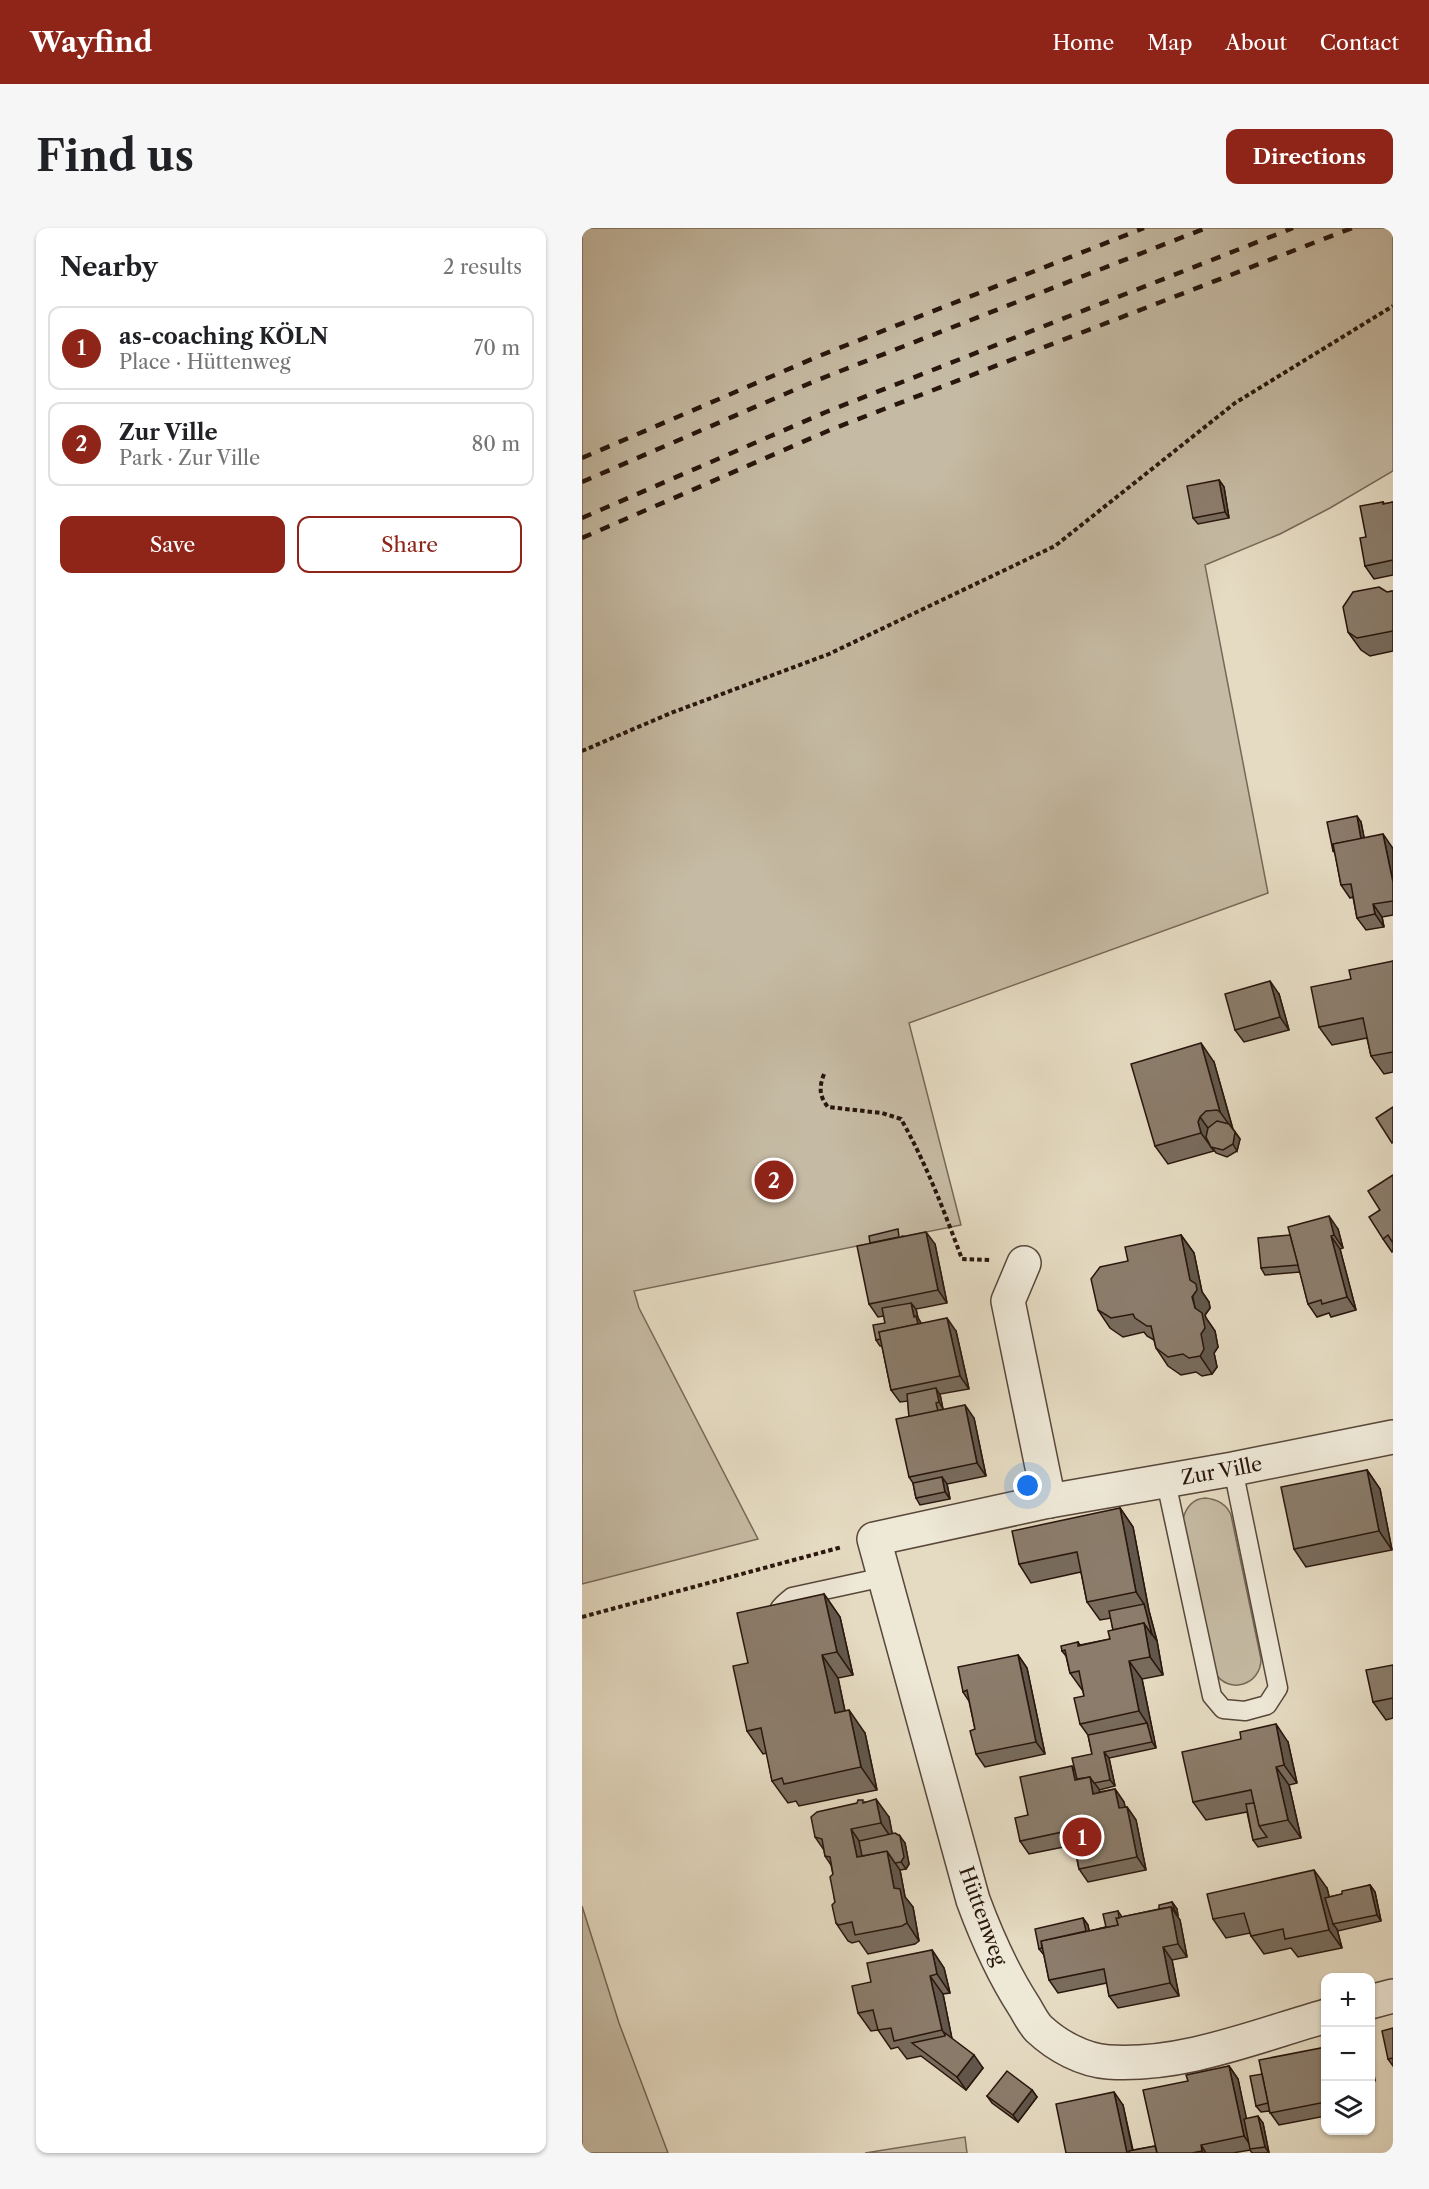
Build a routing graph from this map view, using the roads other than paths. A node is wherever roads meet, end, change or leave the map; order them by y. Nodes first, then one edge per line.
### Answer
1 (1024, 1263) road end
2 (1393, 1437) edge
3 (1233, 1469) junction
4 (1166, 1482) junction
5 (1049, 1501) junction
6 (874, 1539) joint
7 (884, 1577) junction
8 (777, 1626) edge
9 (1393, 1996) edge
10 (1375, 2001) edge
11 (1321, 2017) edge

1 - 5 street
2 - 3 street, Zur Ville
3 - 4 street, Zur Ville
3 - 4 lane
4 - 5 street, Zur Ville
5 - 6 street, Zur Ville
6 - 7 street, Hüttenweg
7 - 8 lane
7 - 11 street, Hüttenweg
9 - 10 street

